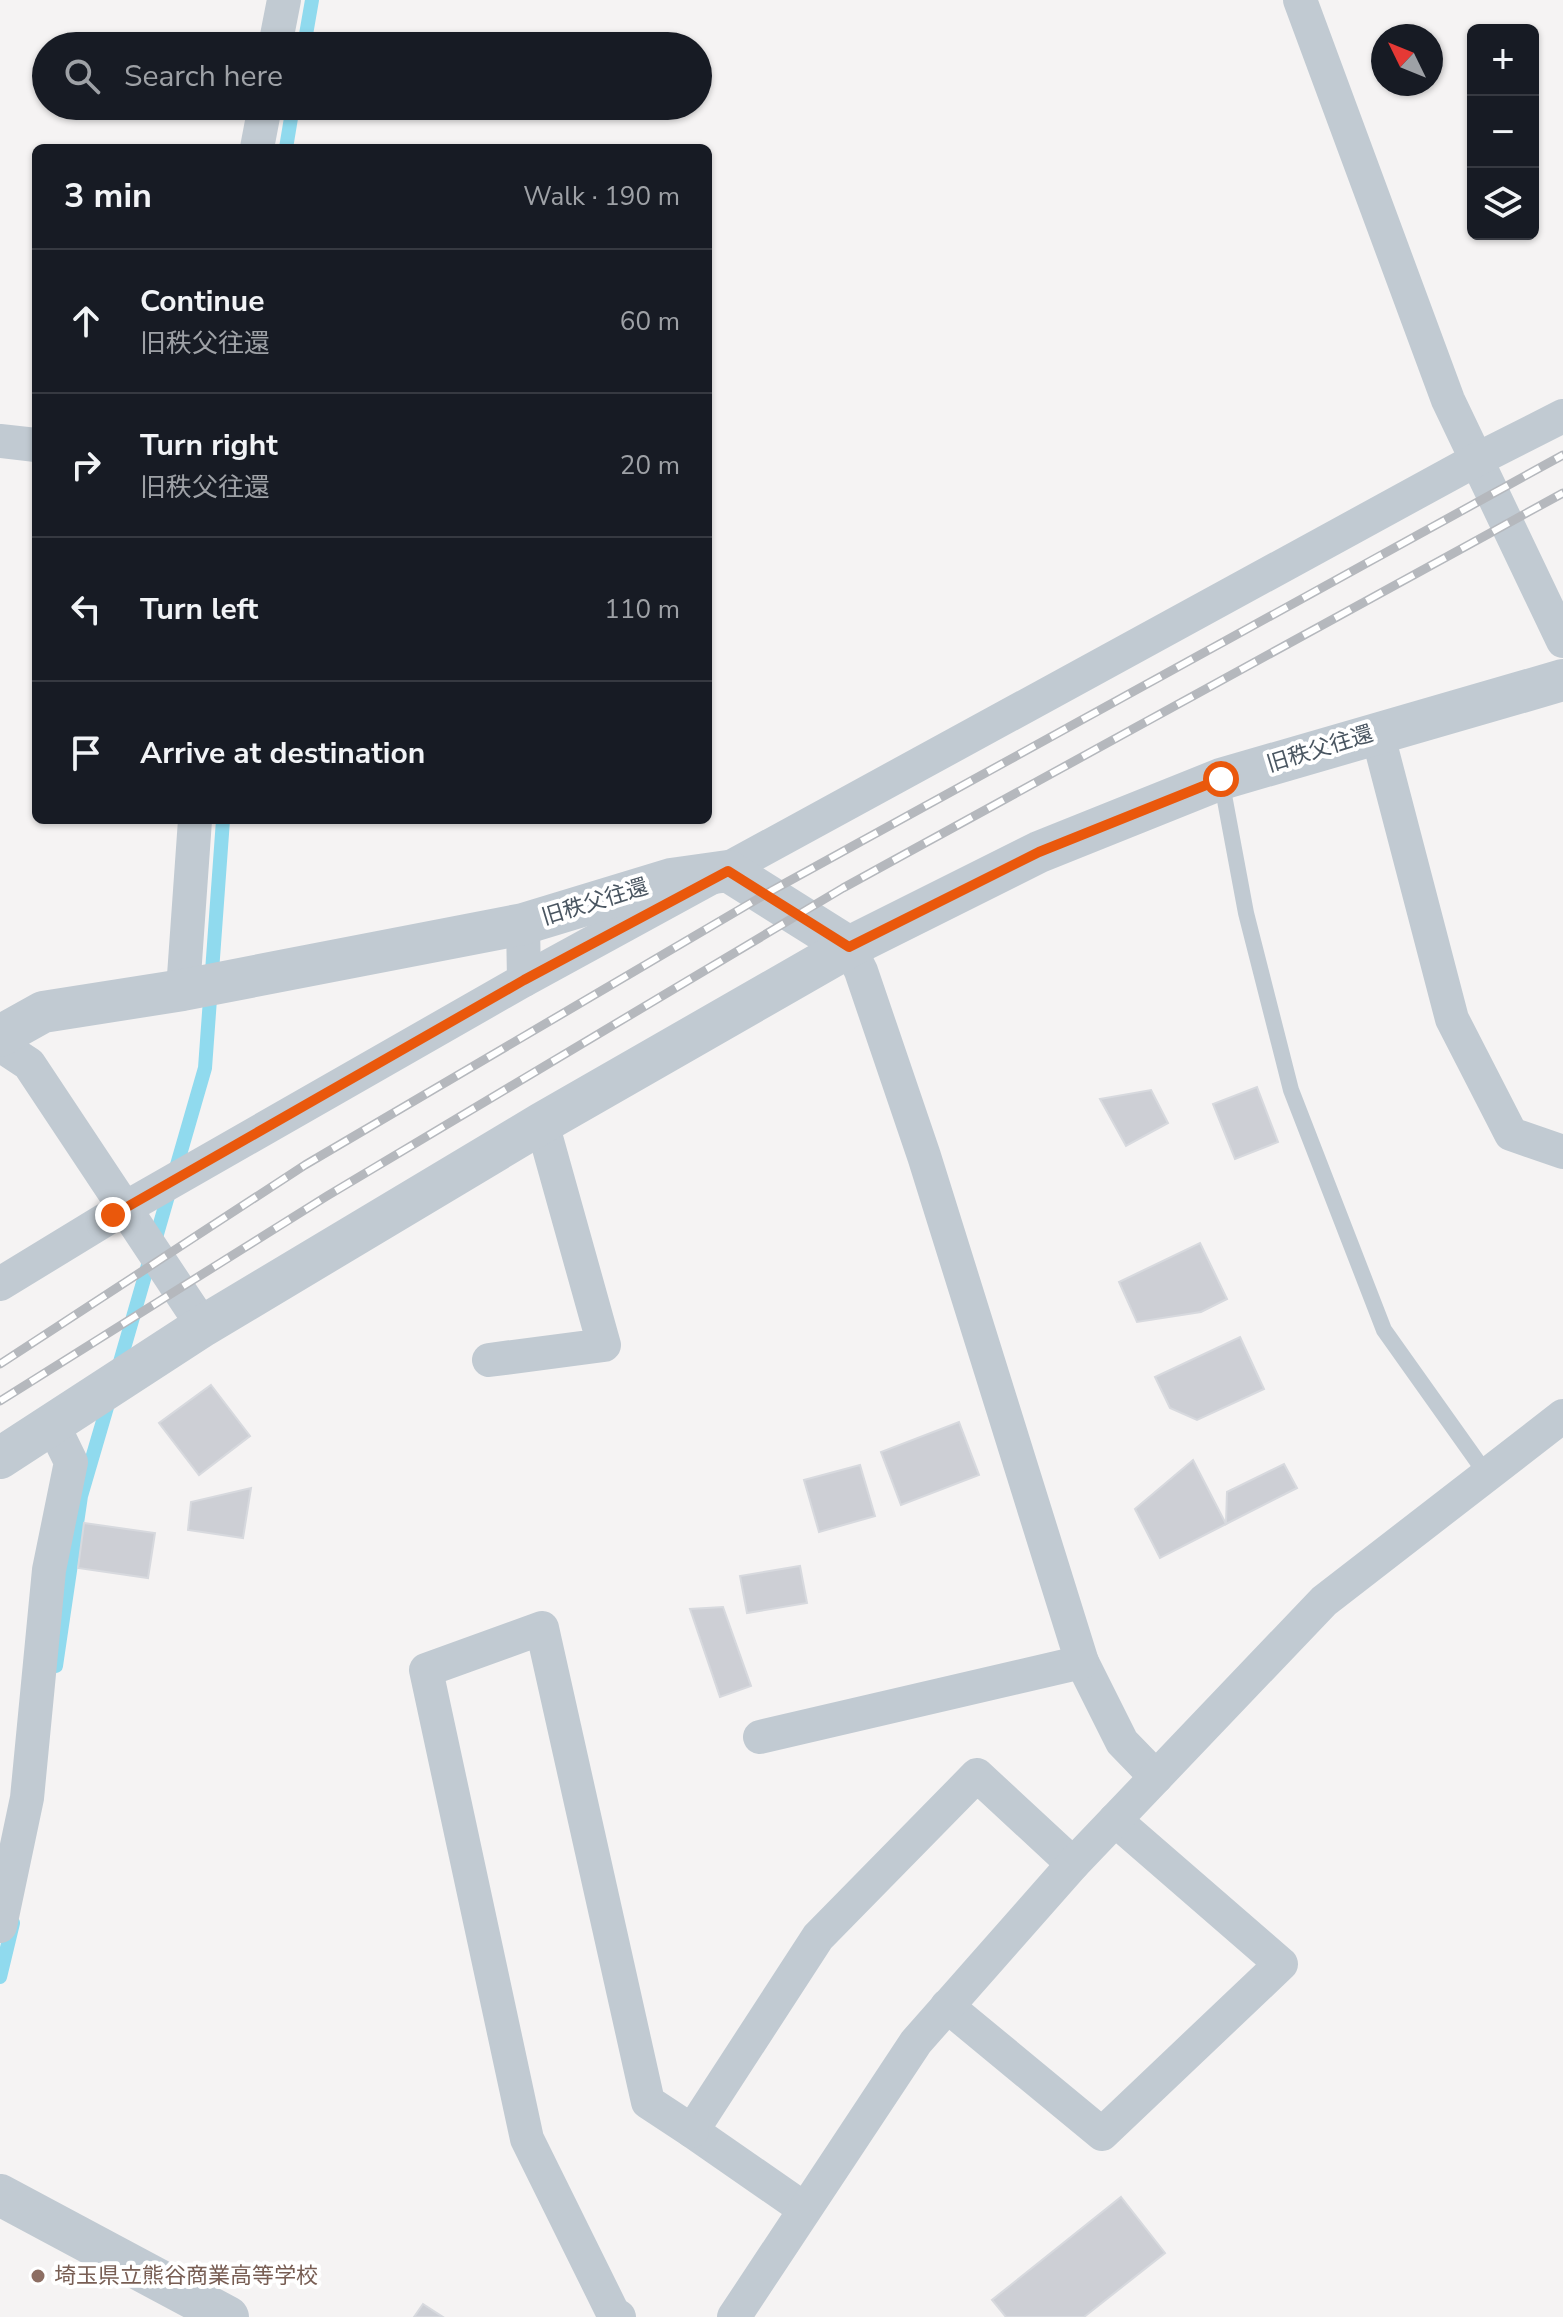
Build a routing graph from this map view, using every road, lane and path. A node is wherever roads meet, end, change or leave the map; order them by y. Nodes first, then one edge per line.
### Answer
1 (284, 0) edge
2 (1300, 0) edge
3 (278, 32) edge
4 (262, 120) edge
5 (258, 144) edge
6 (1563, 416) edge
7 (0, 441) edge
8 (32, 445) edge
9 (1476, 460) junction
10 (1563, 641) edge
11 (1563, 680) edge
12 (1377, 732) junction
13 (1221, 779) junction
14 (195, 824) edge
15 (728, 871) junction
16 (523, 924) junction
17 (849, 947) junction
18 (524, 980) junction
19 (183, 990) junction
20 (0, 1036) edge
21 (0, 1045) edge
22 (542, 1123) junction
23 (1563, 1152) edge
24 (125, 1208) junction
25 (0, 1284) edge
26 (203, 1326) junction
27 (489, 1360) dead end
28 (1563, 1416) edge
29 (52, 1423) junction
30 (0, 1458) edge
31 (1487, 1475) junction
32 (1082, 1662) junction
33 (760, 1737) dead end
34 (1156, 1777) junction
35 (1115, 1820) junction
36 (1073, 1864) junction
37 (0, 1926) edge
38 (947, 2006) junction
39 (692, 2131) junction
40 (0, 2195) edge
41 (803, 2208) junction
42 (228, 2317) edge
43 (619, 2317) edge
44 (734, 2317) edge

1 - 3 street
2 - 9 street
4 - 5 street
6 - 9 street
7 - 8 street
9 - 10 street
9 - 15 street
11 - 12 street, 旧秩父往還
12 - 13 street, 旧秩父往還
12 - 23 street
13 - 17 street, 旧秩父往還
13 - 31 lane
14 - 19 street
15 - 16 street, 旧秩父往還
15 - 17 street
15 - 18 street
16 - 18 street
16 - 19 street, 旧秩父往還
17 - 22 street, 旧秩父往還
17 - 32 street
18 - 24 street
19 - 20 street, 旧秩父往還
21 - 24 street
22 - 26 street, 旧秩父往還
22 - 27 street
24 - 25 street
24 - 26 street
26 - 29 street, 旧秩父往還
28 - 31 street
29 - 30 street, 旧秩父往還
29 - 37 street
31 - 34 street
32 - 33 street
32 - 34 street
34 - 35 street
35 - 36 street
35 - 38 street
36 - 38 street
36 - 39 street
38 - 41 street
39 - 41 street
39 - 43 street
40 - 42 street
41 - 44 street

